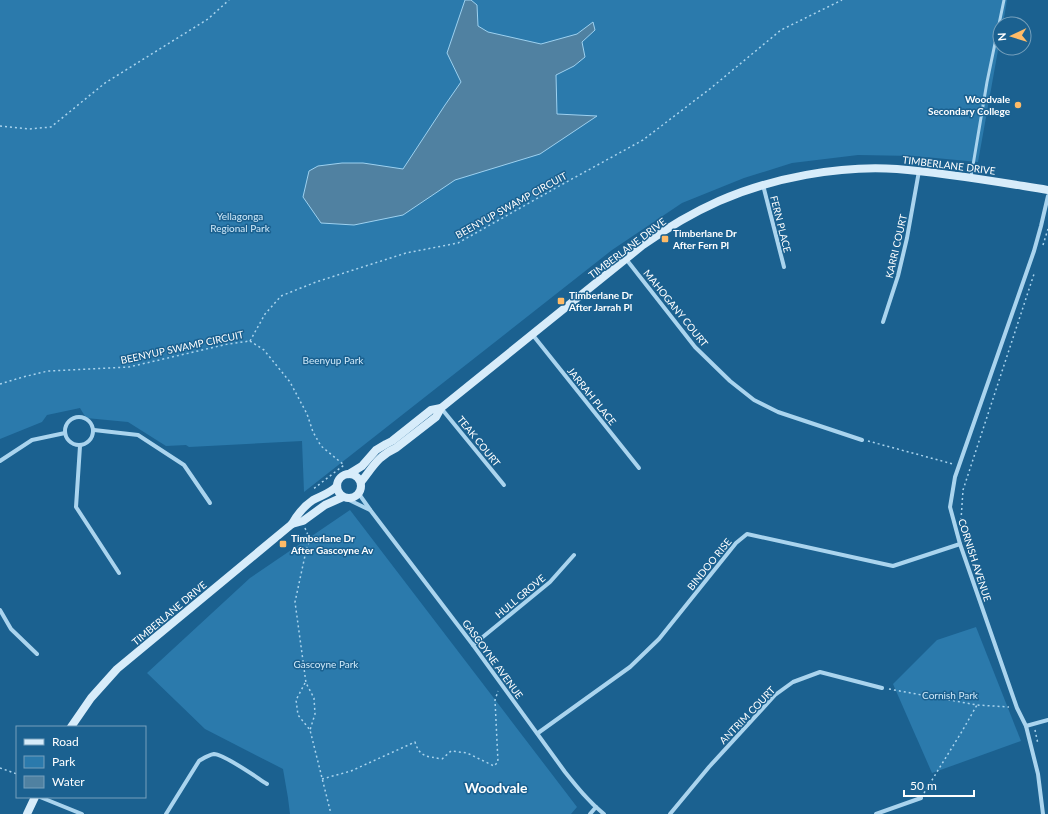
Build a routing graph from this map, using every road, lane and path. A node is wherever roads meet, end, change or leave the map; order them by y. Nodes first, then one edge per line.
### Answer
1 (228, 0) edge
2 (842, 0) edge
3 (1004, 0) edge
4 (0, 126) edge
5 (919, 171) junction
6 (971, 177) junction
7 (763, 185) junction
8 (1048, 190) edge
9 (1048, 196) edge
10 (1048, 229) edge
11 (1044, 245) dead end
12 (626, 259) junction
13 (784, 267) dead end
14 (1034, 275) dead end
15 (883, 322) dead end
16 (532, 334) junction
17 (250, 341) junction
18 (0, 384) edge
19 (441, 408) junction
20 (94, 430) junction
21 (65, 433) junction
22 (862, 440) joint
23 (80, 446) junction
24 (0, 461) edge
25 (958, 466) junction
26 (639, 468) dead end
27 (349, 474) junction
28 (361, 482) junction
29 (504, 485) dead end
30 (337, 486) junction
31 (311, 491) dead end
32 (359, 494) junction
33 (345, 498) junction
34 (210, 503) dead end
35 (371, 511) junction
36 (292, 524) junction
37 (961, 526) dead end
38 (305, 528) dead end
39 (960, 544) junction
40 (574, 555) dead end
41 (119, 573) dead end
42 (0, 610) edge
43 (473, 645) junction
44 (37, 654) dead end
45 (306, 683) junction
46 (503, 686) junction
47 (882, 688) joint
48 (977, 705) junction
49 (1017, 708) junction
50 (1048, 720) edge
51 (1033, 724) junction
52 (72, 726) edge
53 (1026, 726) junction
54 (310, 730) junction
55 (538, 733) junction
56 (1038, 745) dead end
57 (0, 768) edge
58 (16, 774) edge
59 (322, 779) junction
60 (267, 784) dead end
61 (35, 798) edge
62 (42, 798) edge
63 (921, 798) joint
64 (596, 808) junction
65 (27, 814) edge
66 (82, 814) edge
67 (166, 814) edge
68 (330, 814) edge
69 (590, 814) edge
70 (604, 814) edge
71 (670, 814) edge
72 (876, 814) edge
73 (1043, 814) edge

1 - 4 path
2 - 17 path, BEENYUP SWAMP CIRCUIT
3 - 6 lane
5 - 6 street, TIMBERLANE DRIVE
5 - 7 street, TIMBERLANE DRIVE
5 - 15 street, KARRI COURT
6 - 8 street, TIMBERLANE DRIVE
7 - 12 street, TIMBERLANE DRIVE
7 - 13 street, FERN PLACE
9 - 25 street, CORNISH AVENUE
10 - 11 path
12 - 16 street, TIMBERLANE DRIVE
12 - 22 street, MAHOGANY COURT
14 - 37 path
16 - 19 street, TIMBERLANE DRIVE
16 - 26 street, JARRAH PLACE
17 - 18 path, BEENYUP SWAMP CIRCUIT
17 - 31 path
19 - 27 street, TIMBERLANE DRIVE
19 - 28 street, TIMBERLANE DRIVE
19 - 29 street, TEAK COURT
20 - 21 street
20 - 23 street
20 - 34 street
21 - 23 street
21 - 24 street
22 - 25 path
23 - 41 street
25 - 39 street, CORNISH AVENUE
27 - 28 street
27 - 30 street
28 - 32 street
30 - 33 street
30 - 36 street, TIMBERLANE DRIVE
32 - 33 street
32 - 35 street, GASCOYNE AVENUE
33 - 35 street, GASCOYNE AVENUE
33 - 36 street, TIMBERLANE DRIVE
35 - 43 street, GASCOYNE AVENUE
36 - 52 street, TIMBERLANE DRIVE
38 - 45 path
39 - 49 street, CORNISH AVENUE
39 - 55 street, BINDOO RISE
40 - 43 street, HULL GROVE
42 - 44 street
43 - 46 street, GASCOYNE AVENUE
45 - 54 path
45 - 54 path
46 - 55 street, GASCOYNE AVENUE
46 - 59 path
47 - 48 path
47 - 71 street, ANTRIM COURT
48 - 49 path
48 - 63 path
49 - 53 street, CORNISH AVENUE
50 - 51 street
51 - 53 street
51 - 56 path
53 - 73 street, CORNISH AVENUE
54 - 59 path
55 - 64 street, GASCOYNE AVENUE
57 - 58 path
59 - 68 path
60 - 67 street
61 - 65 street
62 - 66 street
63 - 72 street
64 - 69 street
64 - 70 street, GASCOYNE AVENUE

